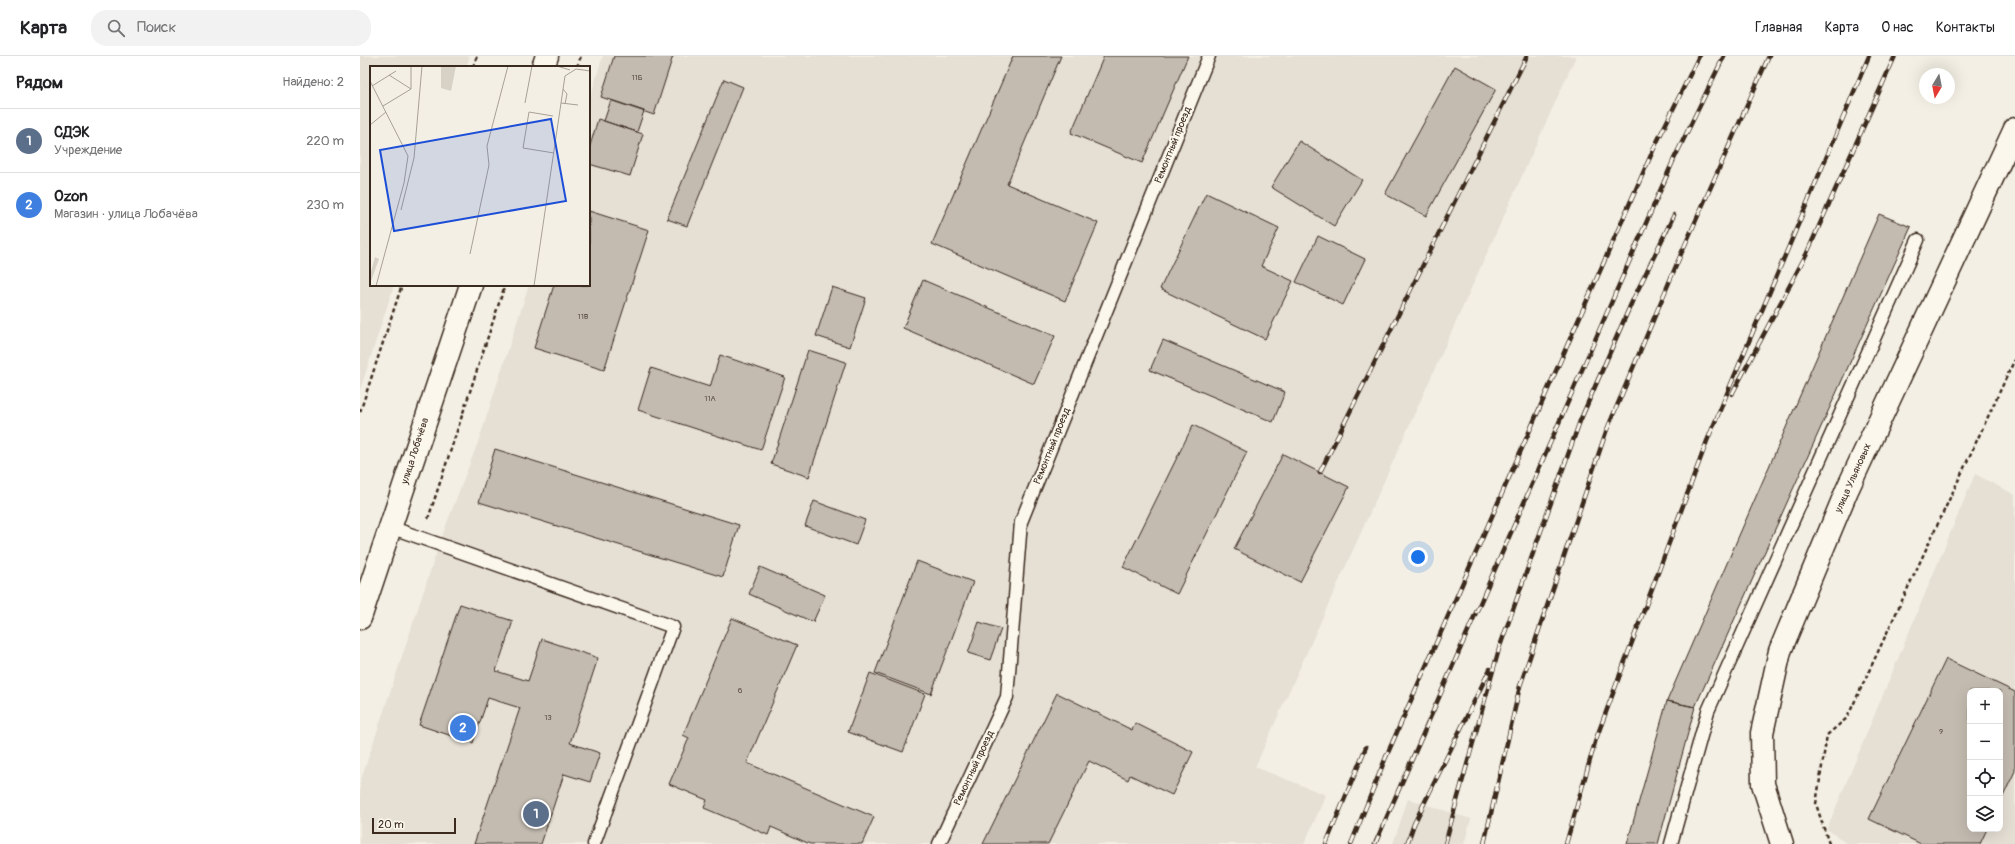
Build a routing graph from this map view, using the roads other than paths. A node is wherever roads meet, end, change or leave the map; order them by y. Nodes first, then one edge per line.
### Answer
1 (547, 56) edge
2 (1209, 56) edge
3 (543, 66) edge
4 (2015, 129) edge
5 (1918, 240) dead end
6 (471, 286) edge
7 (390, 527) junction
8 (360, 618) edge
9 (594, 844) edge
10 (939, 844) edge
11 (1671, 844) edge
12 (1782, 844) edge

1 - 3 street
2 - 10 lane, Ремонтный проезд
4 - 12 street, улица Ульяновых
5 - 11 lane
6 - 7 street, улица Лобачёва
7 - 8 street, улица Лобачёва
7 - 9 lane

